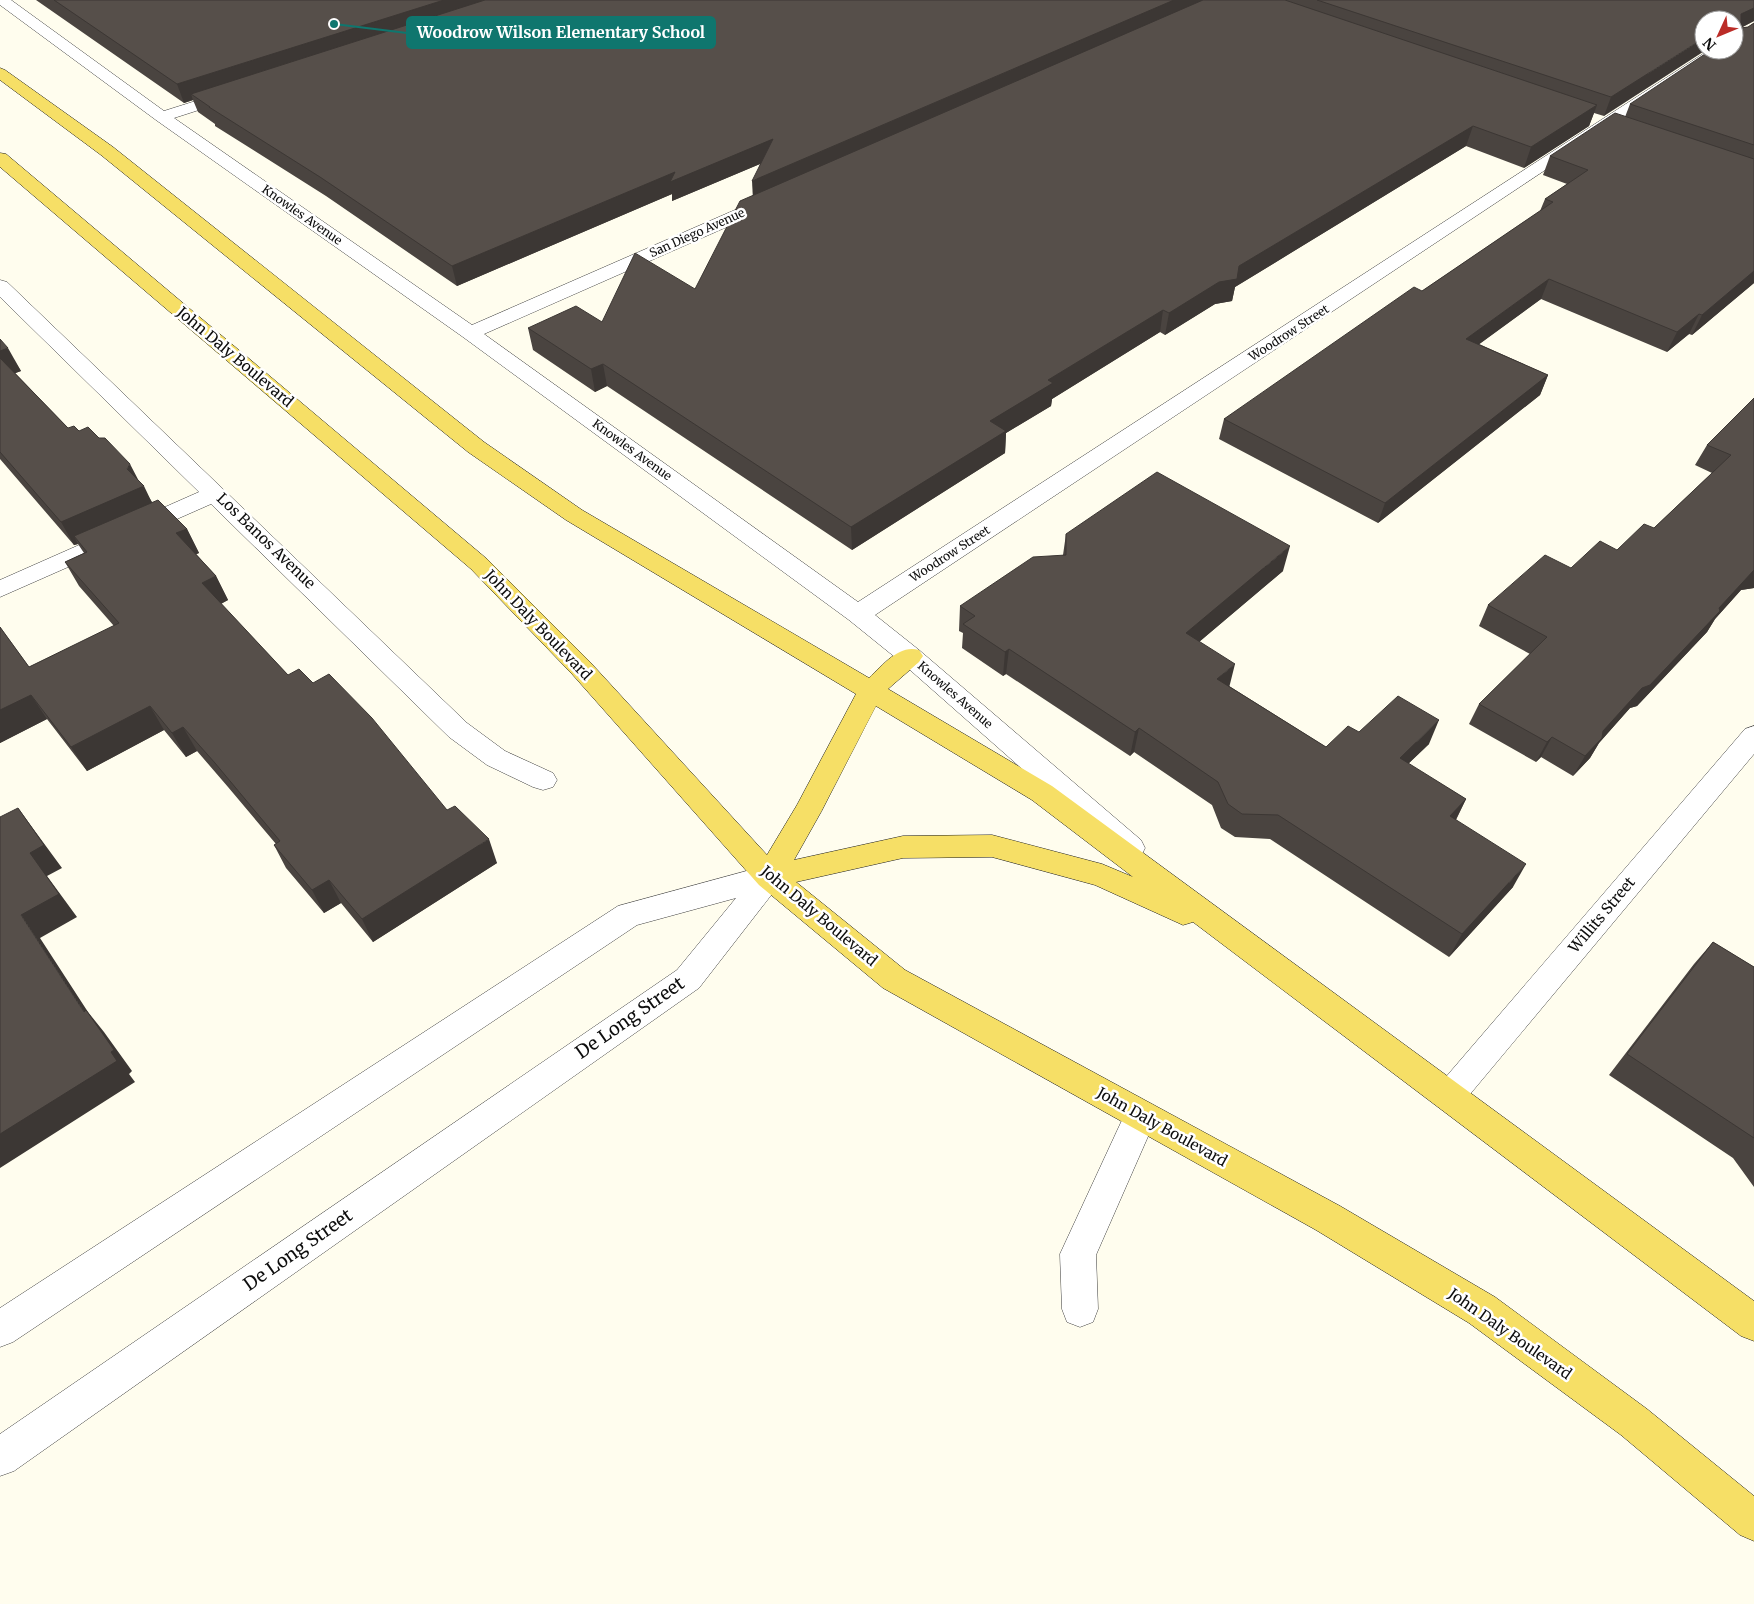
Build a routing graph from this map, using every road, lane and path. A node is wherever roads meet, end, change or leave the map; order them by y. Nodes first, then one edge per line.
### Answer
1 (2, 0) edge
2 (1704, 60) edge
3 (0, 73) edge
4 (243, 90) edge
5 (162, 117) junction
6 (1588, 118) edge
7 (1606, 125) junction
8 (1625, 131) edge
9 (0, 158) edge
10 (782, 195) edge
11 (0, 286) edge
12 (470, 333) junction
13 (216, 493) junction
14 (0, 589) edge
15 (858, 614) junction
16 (910, 656) junction
17 (871, 690) junction
18 (1754, 736) edge
19 (543, 780) dead end
20 (769, 877) junction
21 (1234, 937) junction
22 (1450, 1095) junction
23 (1141, 1116) junction
24 (1080, 1309) dead end
25 (1750, 1327) edge
26 (0, 1329) edge
27 (0, 1457) edge
28 (1754, 1521) edge

1 - 5 street, Knowles Avenue
2 - 7 street, Woodrow Street
3 - 17 main road
4 - 5 street
5 - 12 street, Knowles Avenue
6 - 7 street
7 - 8 street
7 - 15 street, Woodrow Street
9 - 20 main road, John Daly Boulevard
10 - 12 street, San Diego Avenue
11 - 13 street, Los Banos Avenue
12 - 15 street, Knowles Avenue
13 - 14 street
13 - 19 street, Los Banos Avenue
15 - 16 street, Knowles Avenue
16 - 17 main road
16 - 21 street, Knowles Avenue
17 - 20 main road
17 - 21 main road
18 - 22 street, Willits Street
20 - 21 main road
20 - 23 main road, John Daly Boulevard
20 - 26 street
20 - 27 street, De Long Street
21 - 22 main road
22 - 25 main road
23 - 24 street
23 - 28 main road, John Daly Boulevard

